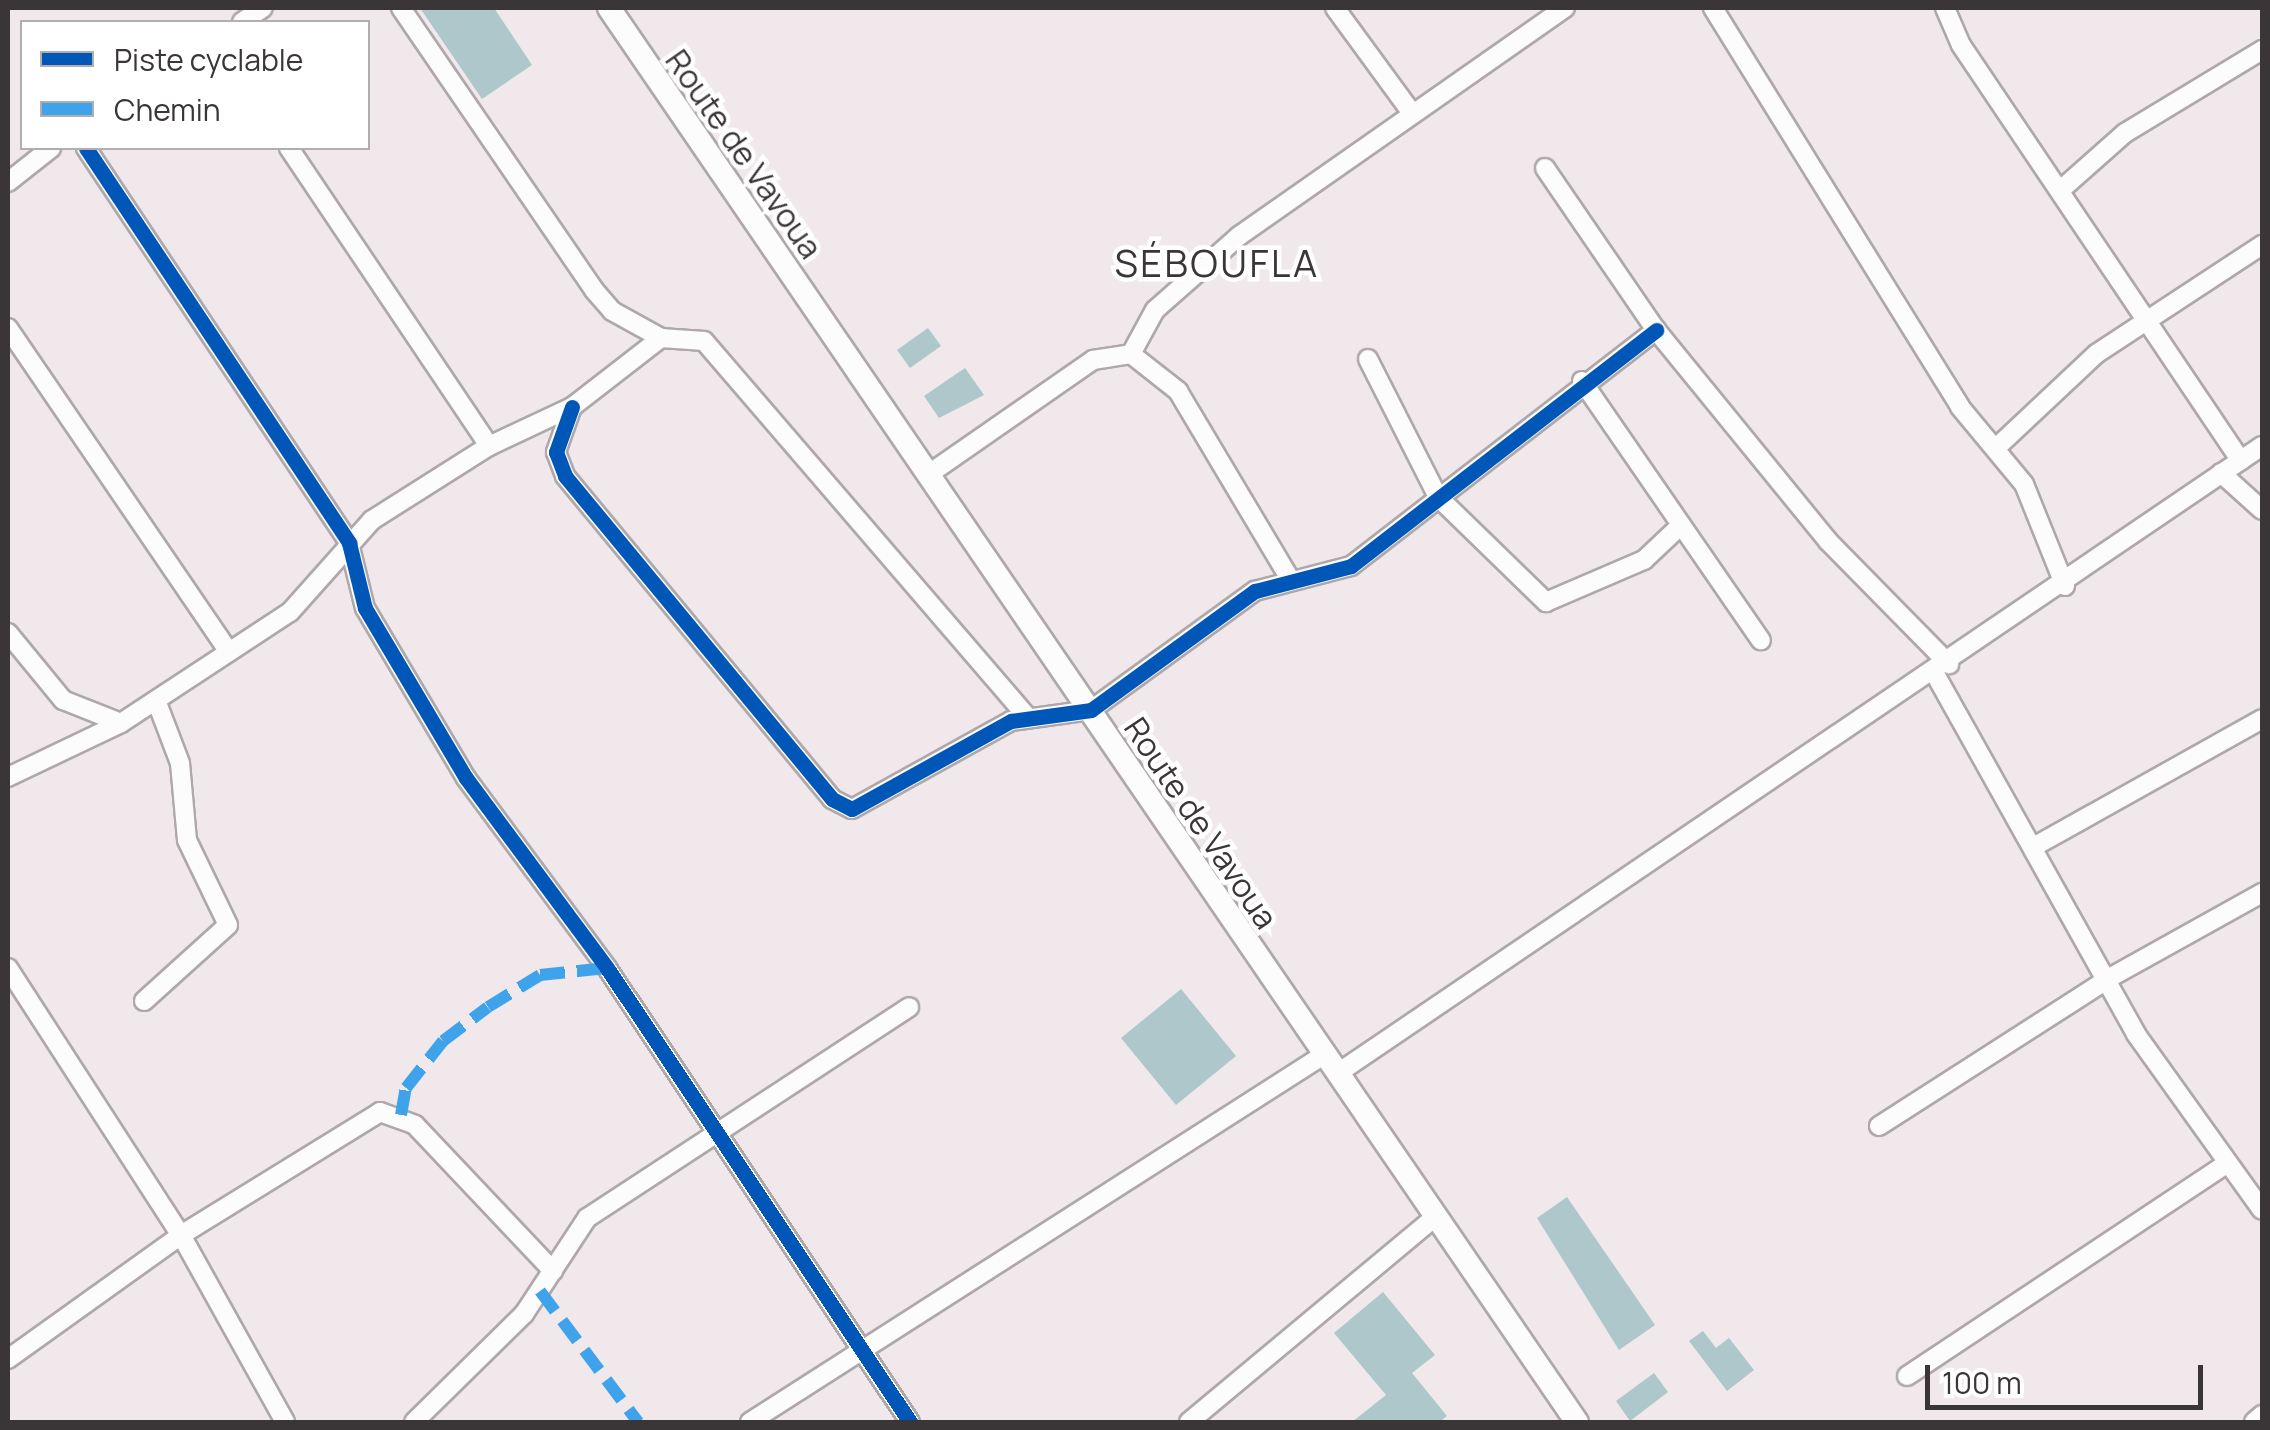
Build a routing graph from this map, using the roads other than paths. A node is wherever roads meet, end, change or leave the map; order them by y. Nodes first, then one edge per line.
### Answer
1 (401, 8) edge
2 (609, 8) edge
3 (1336, 8) edge
4 (1565, 8) edge
5 (1713, 8) edge
6 (1945, 8) edge
7 (2262, 50) edge
8 (1410, 109) junction
9 (49, 150) edge
10 (87, 150) edge
11 (291, 150) edge
12 (1545, 168) dead end
13 (8, 182) edge
14 (2064, 187) junction
15 (2262, 245) edge
16 (2149, 323) junction
17 (8, 328) edge
18 (1656, 330) junction
19 (662, 338) junction
20 (1130, 354) junction
21 (1368, 359) dead end
22 (1582, 382) junction
23 (572, 407) junction
24 (489, 446) junction
25 (2262, 446) edge
26 (1996, 448) junction
27 (2241, 462) junction
28 (929, 474) junction
29 (2221, 474) junction
30 (1438, 498) junction
31 (2262, 510) edge
32 (1682, 525) junction
33 (349, 544) junction
34 (1290, 579) junction
35 (2065, 586) junction
36 (8, 633) edge
37 (1761, 640) dead end
38 (229, 652) junction
39 (1942, 669) junction
40 (156, 700) junction
41 (1091, 710) junction
42 (1026, 716) junction
43 (2262, 718) edge
44 (122, 723) junction
45 (8, 777) edge
46 (2035, 846) junction
47 (2262, 893) edge
48 (8, 968) edge
49 (2110, 976) junction
50 (144, 1001) dead end
51 (909, 1007) dead end
52 (1332, 1063) junction
53 (1879, 1126) dead end
54 (717, 1132) junction
55 (2228, 1162) junction
56 (2262, 1210) edge
57 (1436, 1216) junction
58 (180, 1235) junction
59 (553, 1272) junction
60 (858, 1351) junction
61 (8, 1360) edge
62 (1907, 1376) dead end
63 (2262, 1415) edge
64 (285, 1422) edge
65 (414, 1422) edge
66 (750, 1422) edge
67 (910, 1422) edge
68 (1189, 1422) edge
69 (1577, 1422) edge
70 (2255, 1422) edge

1 - 19 street
2 - 28 main road, Route de Vavoua
3 - 8 street
4 - 8 street
5 - 26 street
6 - 14 street
7 - 14 street
8 - 20 street
9 - 13 street
10 - 33 street
11 - 24 street
12 - 18 street
14 - 16 street
15 - 16 street
16 - 26 street
16 - 27 street
17 - 38 street
18 - 22 street
18 - 39 street
19 - 23 street
19 - 42 street
20 - 28 street
20 - 34 street
21 - 30 street
22 - 30 street
22 - 32 street
23 - 24 street
23 - 42 street
24 - 33 street
25 - 27 street
26 - 35 street
27 - 29 street
28 - 41 main road, Route de Vavoua
29 - 31 street
29 - 35 street
30 - 32 street
30 - 34 street
32 - 37 street
33 - 38 street
33 - 54 street
34 - 41 street
35 - 39 street
36 - 44 street
38 - 40 street
39 - 46 street
39 - 52 street
40 - 44 street
40 - 50 street
41 - 42 street
41 - 52 main road, Route de Vavoua
43 - 46 street
44 - 45 street
46 - 49 street
47 - 49 street
48 - 58 street
49 - 53 street
49 - 55 street
51 - 54 street
52 - 57 main road, Route de Vavoua
52 - 60 street
54 - 59 street
54 - 60 street
55 - 56 street
55 - 62 street
57 - 68 street
57 - 69 main road, Route de Vavoua
58 - 59 street
58 - 61 street
58 - 64 street
59 - 65 street
60 - 66 street
60 - 67 street
63 - 70 street

